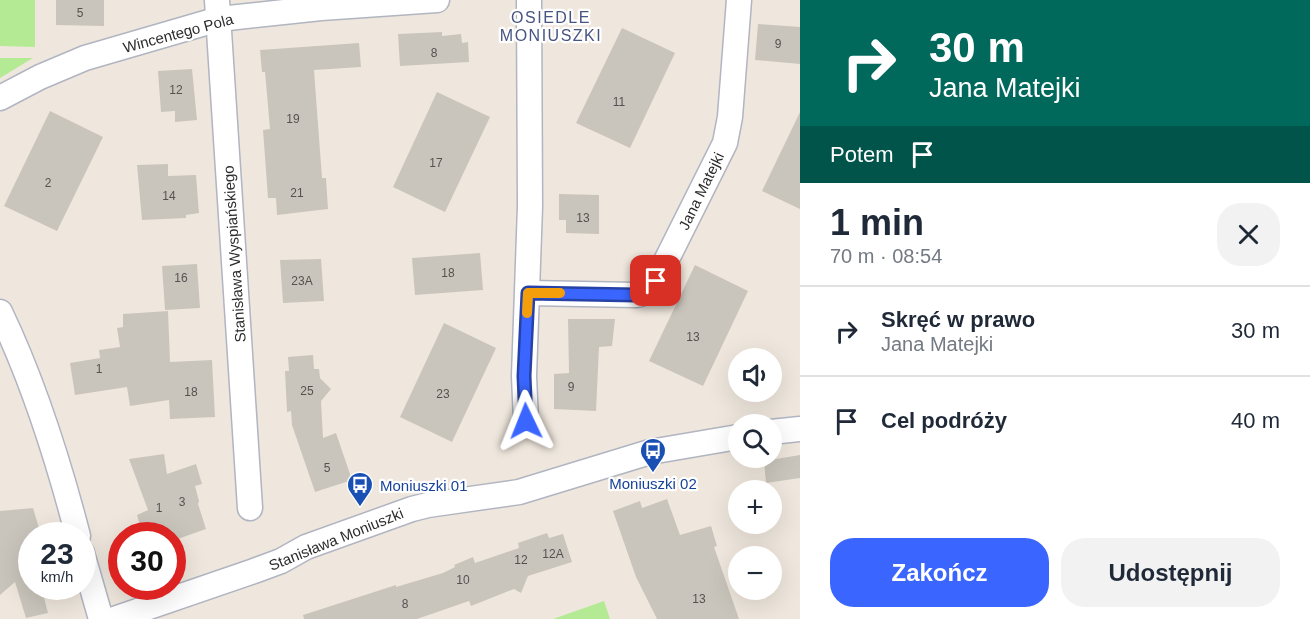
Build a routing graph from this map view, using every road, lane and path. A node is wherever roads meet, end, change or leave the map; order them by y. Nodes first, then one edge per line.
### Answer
1 (437, 0) edge
2 (529, 0) edge
3 (739, 0) edge
4 (321, 4) edge
5 (218, 10) edge
6 (0, 98) edge
7 (528, 293) junction
8 (0, 312) edge
9 (526, 421) dead end
10 (800, 429) edge
11 (782, 431) edge
12 (728, 439) edge
13 (250, 508) dead end
14 (74, 522) edge
15 (96, 600) edge
16 (101, 619) edge
17 (114, 619) edge

1 - 4 street, Wincentego Pola
2 - 7 street
3 - 7 street, Jana Matejki
4 - 5 street, Wincentego Pola
5 - 6 street, Wincentego Pola
5 - 13 street, Stanisława Wyspiańskiego
7 - 9 street
8 - 14 street
10 - 11 street
12 - 17 street, Stanisława Moniuszki
15 - 16 street

